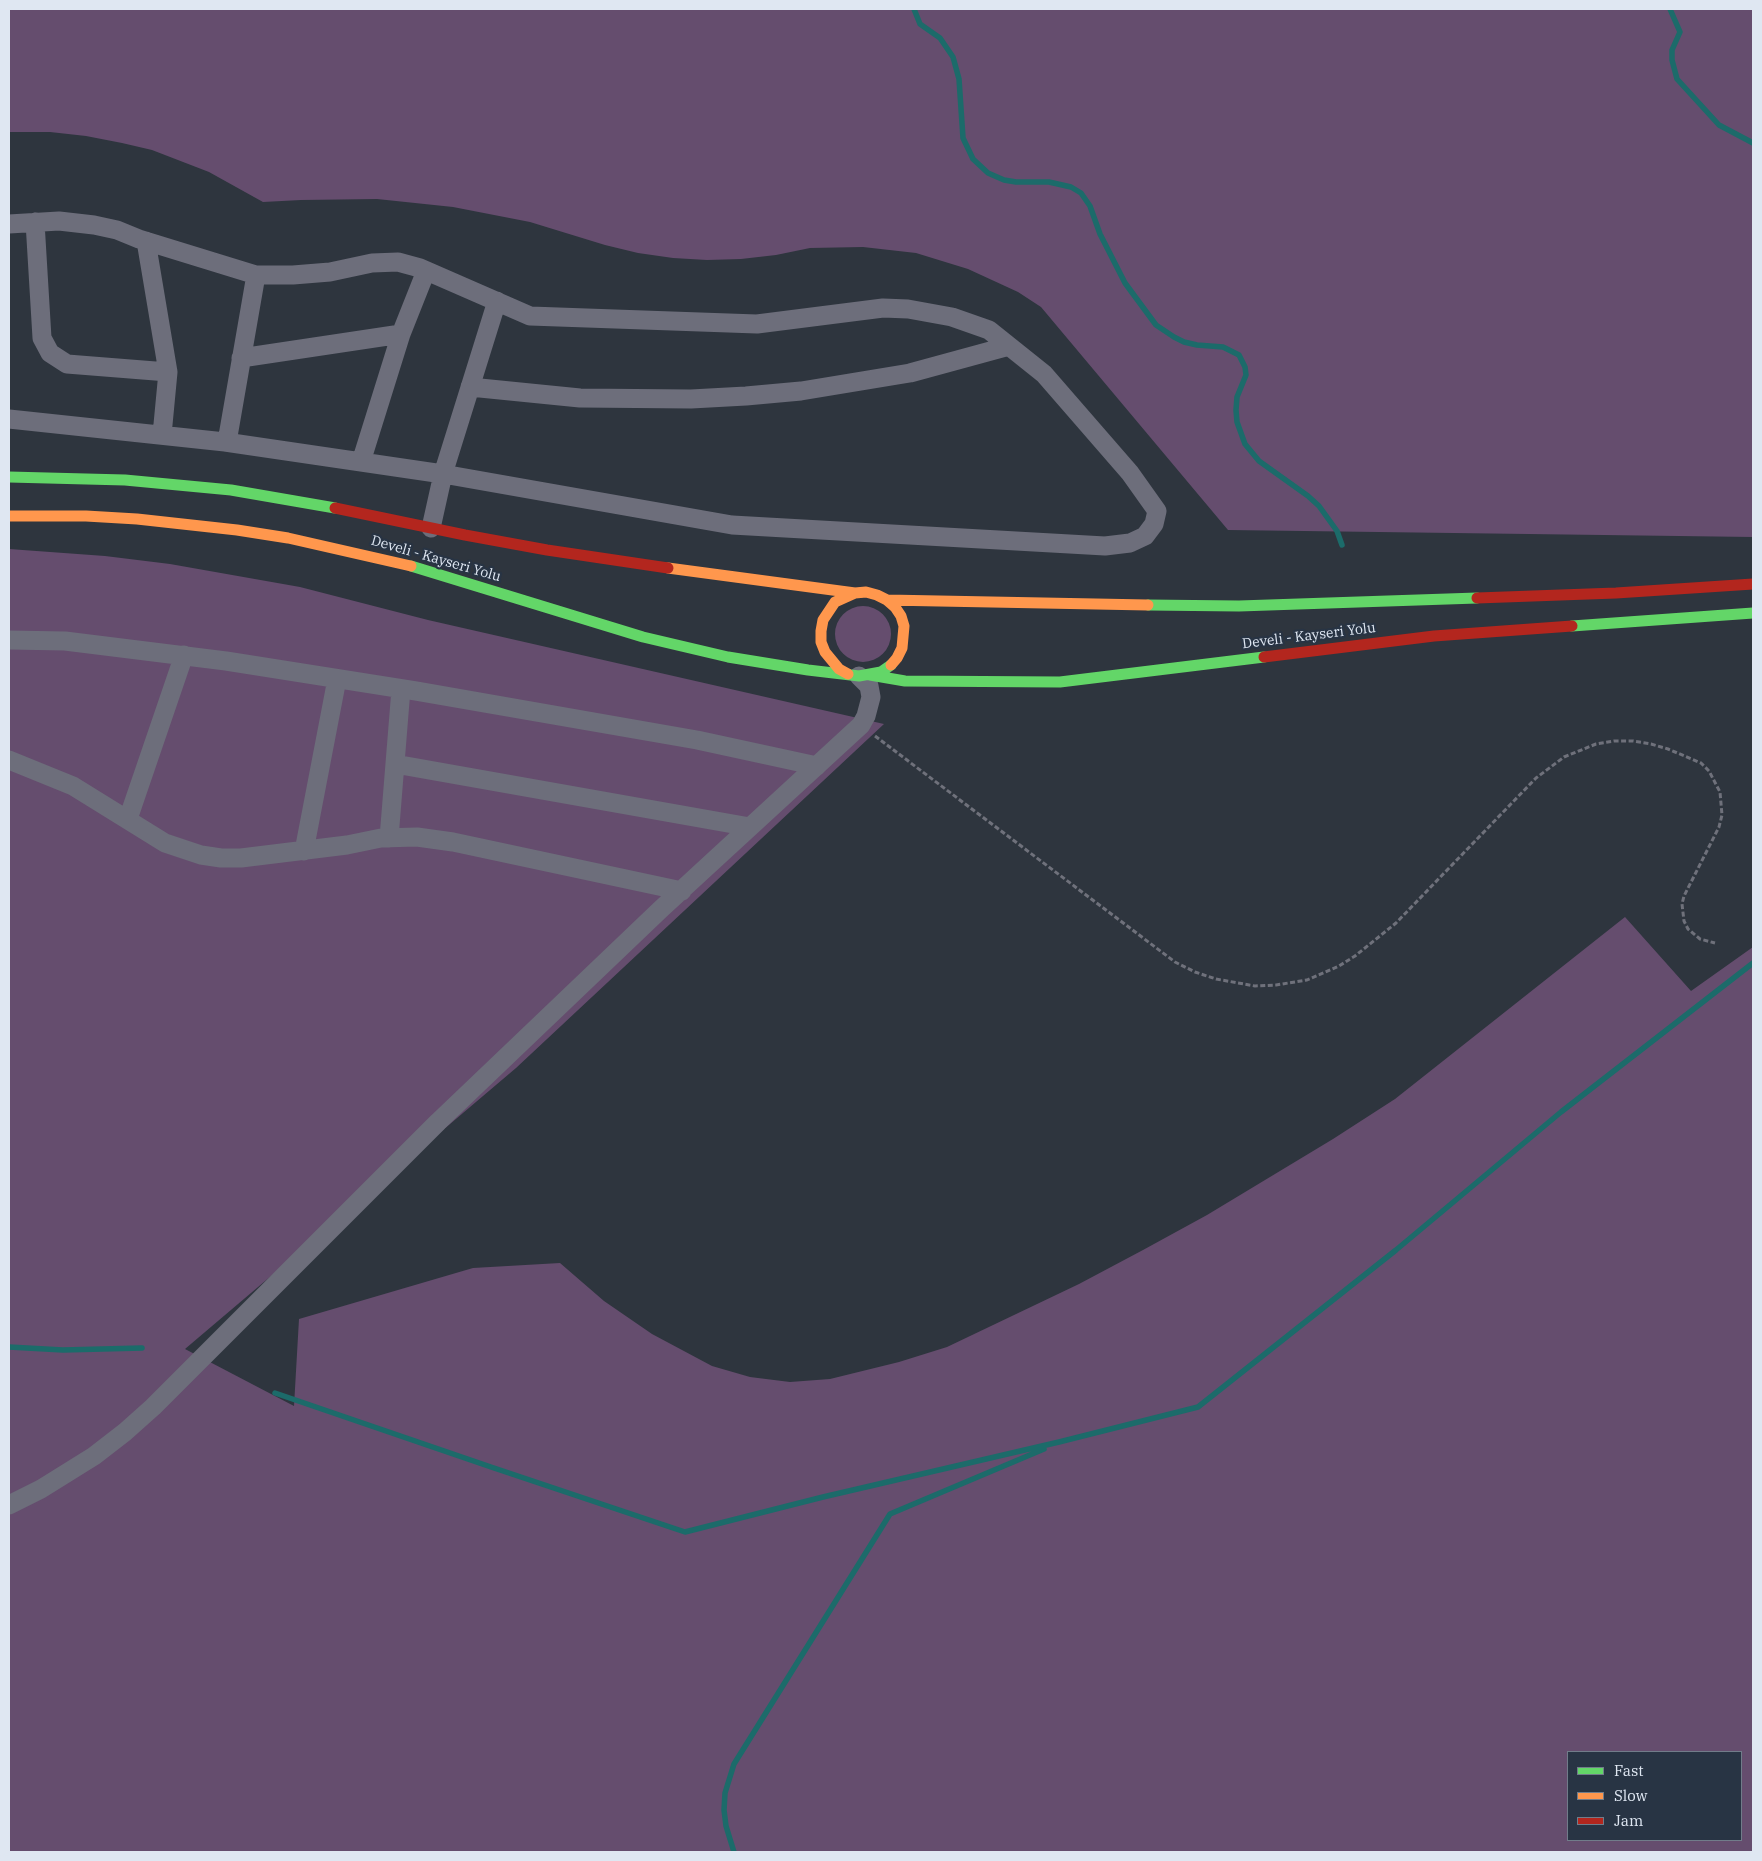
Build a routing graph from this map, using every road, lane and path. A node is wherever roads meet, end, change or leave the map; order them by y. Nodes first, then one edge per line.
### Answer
1 (35, 222) junction
2 (9, 224) edge
3 (146, 241) junction
4 (426, 271) junction
5 (256, 275) junction
6 (497, 301) junction
7 (400, 334) junction
8 (1009, 346) junction
9 (241, 358) junction
10 (168, 372) junction
11 (470, 387) junction
12 (9, 419) edge
13 (162, 436) junction
14 (227, 442) junction
15 (361, 462) junction
16 (443, 474) junction
17 (9, 477) edge
18 (9, 516) edge
19 (430, 528) junction
20 (1753, 584) edge
21 (855, 593) junction
22 (886, 600) junction
23 (1753, 613) edge
24 (9, 640) edge
25 (184, 655) junction
26 (859, 675) junction
27 (337, 679) junction
28 (401, 689) junction
29 (861, 725) junction
30 (9, 760) edge
31 (395, 764) junction
32 (817, 766) junction
33 (128, 820) junction
34 (750, 827) junction
35 (389, 838) junction
36 (304, 851) junction
37 (682, 890) junction
38 (1715, 943) dead end
39 (9, 1505) edge

1 - 2 street
1 - 3 street
1 - 10 street
3 - 5 street
3 - 10 street
4 - 5 street
4 - 6 street
4 - 7 street
5 - 9 street
6 - 8 street
6 - 11 street
7 - 9 street
7 - 15 street
8 - 11 street
8 - 16 street
9 - 14 street
10 - 13 street
11 - 16 street
12 - 13 street
13 - 14 street
14 - 15 street
15 - 16 street
16 - 19 street
17 - 19 highway, Develi - Kayseri Yolu
18 - 26 highway, Develi - Kayseri Yolu
19 - 21 highway, Develi - Kayseri Yolu
20 - 22 highway, Develi - Kayseri Yolu
21 - 22 highway, Develi - Kayseri Yolu
21 - 26 highway
22 - 26 highway
23 - 26 highway, Develi - Kayseri Yolu
24 - 25 street
25 - 27 street
25 - 33 street
26 - 29 street
27 - 28 street
27 - 36 street
28 - 31 street
28 - 32 street
29 - 32 street
29 - 38 path
30 - 33 street
31 - 34 street
31 - 35 street
32 - 34 street
33 - 36 street
34 - 37 street
35 - 36 street
35 - 37 street
37 - 39 street

